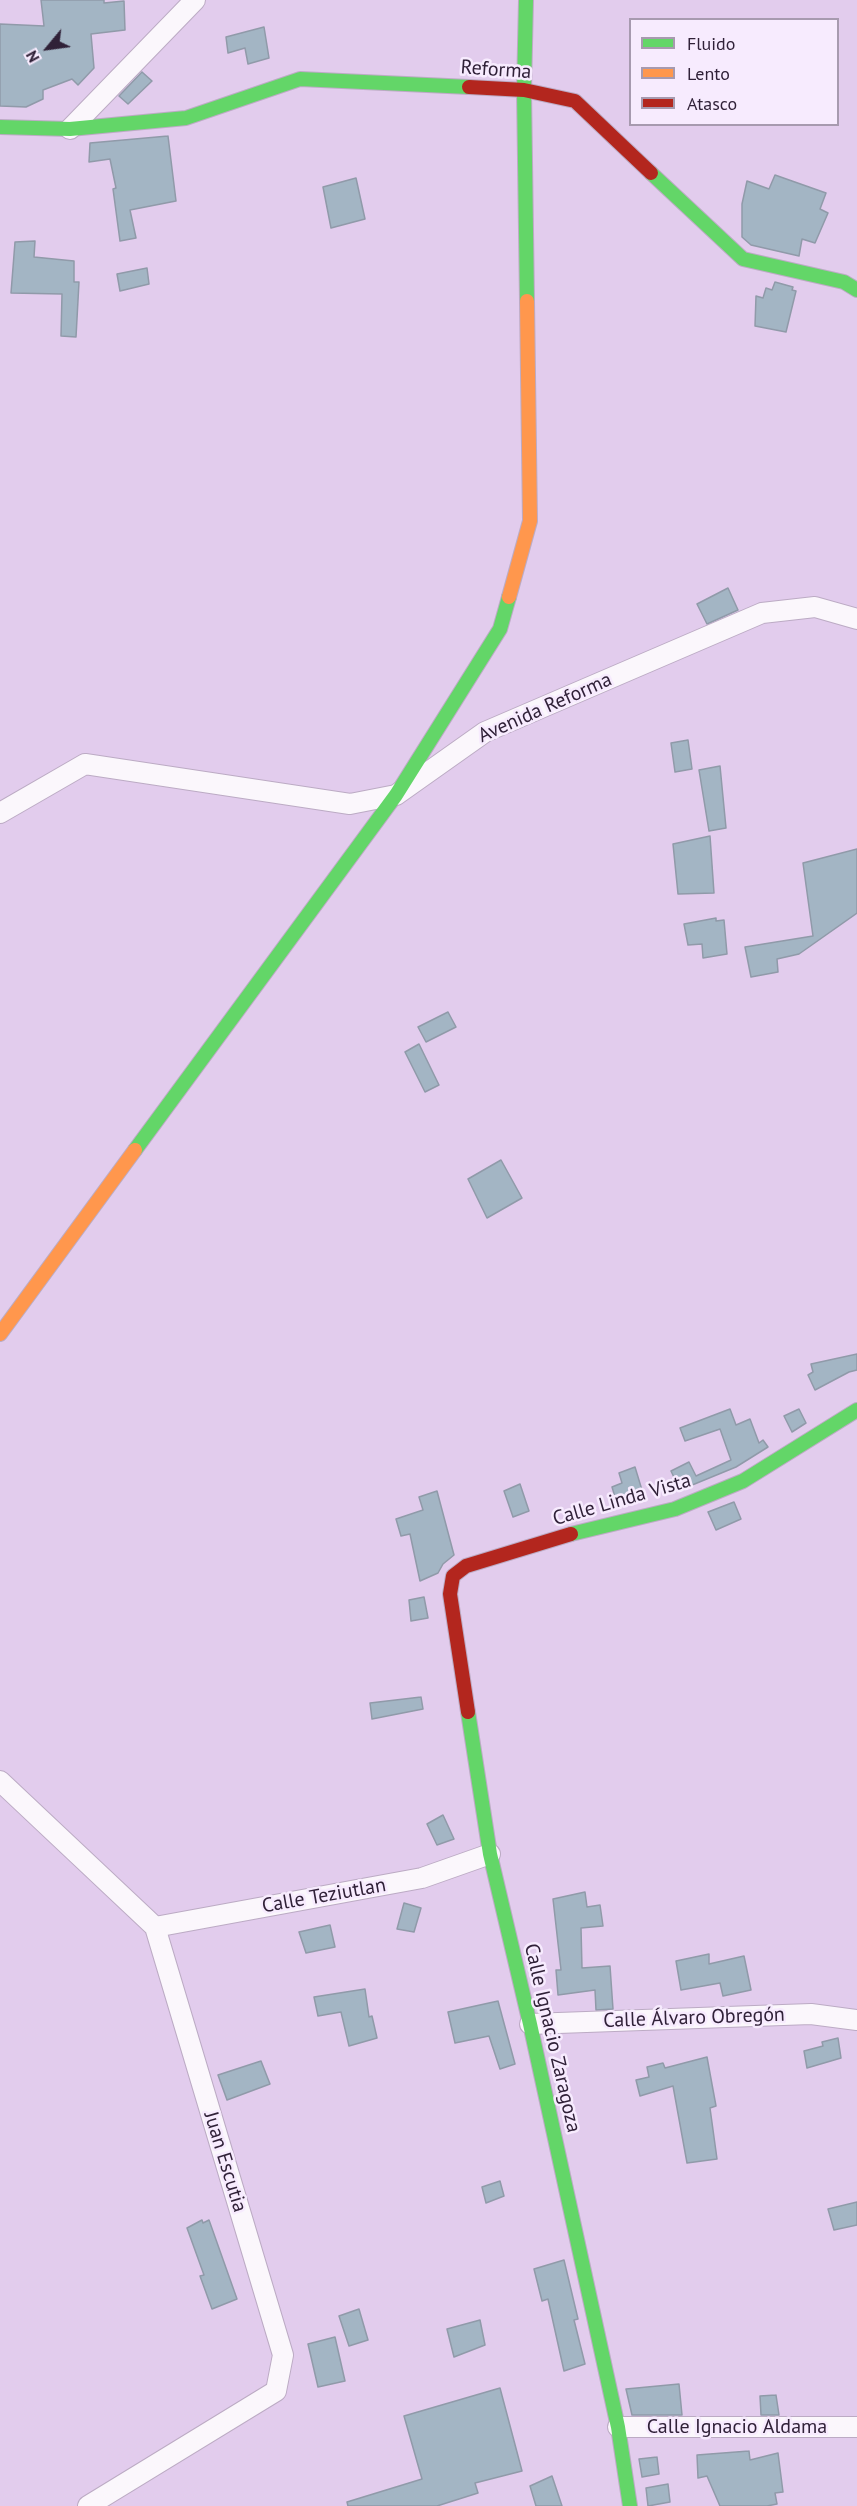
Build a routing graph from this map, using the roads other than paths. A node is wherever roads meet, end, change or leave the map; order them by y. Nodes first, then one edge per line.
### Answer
1 (195, 0) edge
2 (526, 0) edge
3 (524, 90) junction
4 (0, 127) edge
5 (70, 129) junction
6 (857, 290) edge
7 (857, 619) edge
8 (396, 795) junction
9 (0, 813) edge
10 (0, 1334) edge
11 (857, 1410) edge
12 (453, 1576) joint
13 (0, 1781) edge
14 (490, 1854) junction
15 (155, 1927) junction
16 (857, 2020) edge
17 (530, 2024) junction
18 (618, 2427) junction
19 (857, 2427) edge
20 (88, 2506) edge
21 (630, 2506) edge

1 - 5 street
2 - 3 street
3 - 5 street, Reforma
3 - 6 street, Reforma
3 - 8 street
4 - 5 street, Reforma
7 - 8 street, Avenida Reforma
8 - 9 street, Avenida Reforma
8 - 10 street
11 - 12 street, Calle Linda Vista
12 - 14 street, Calle Ignacio Zaragoza
13 - 15 street
14 - 15 street, Calle Teziutlan
14 - 17 street, Calle Ignacio Zaragoza
15 - 20 street, Juan Escutia
16 - 17 street, Calle Álvaro Obregón
17 - 18 street, Calle Ignacio Zaragoza
18 - 19 street, Calle Ignacio Aldama
18 - 21 street, Calle Ignacio Zaragoza

